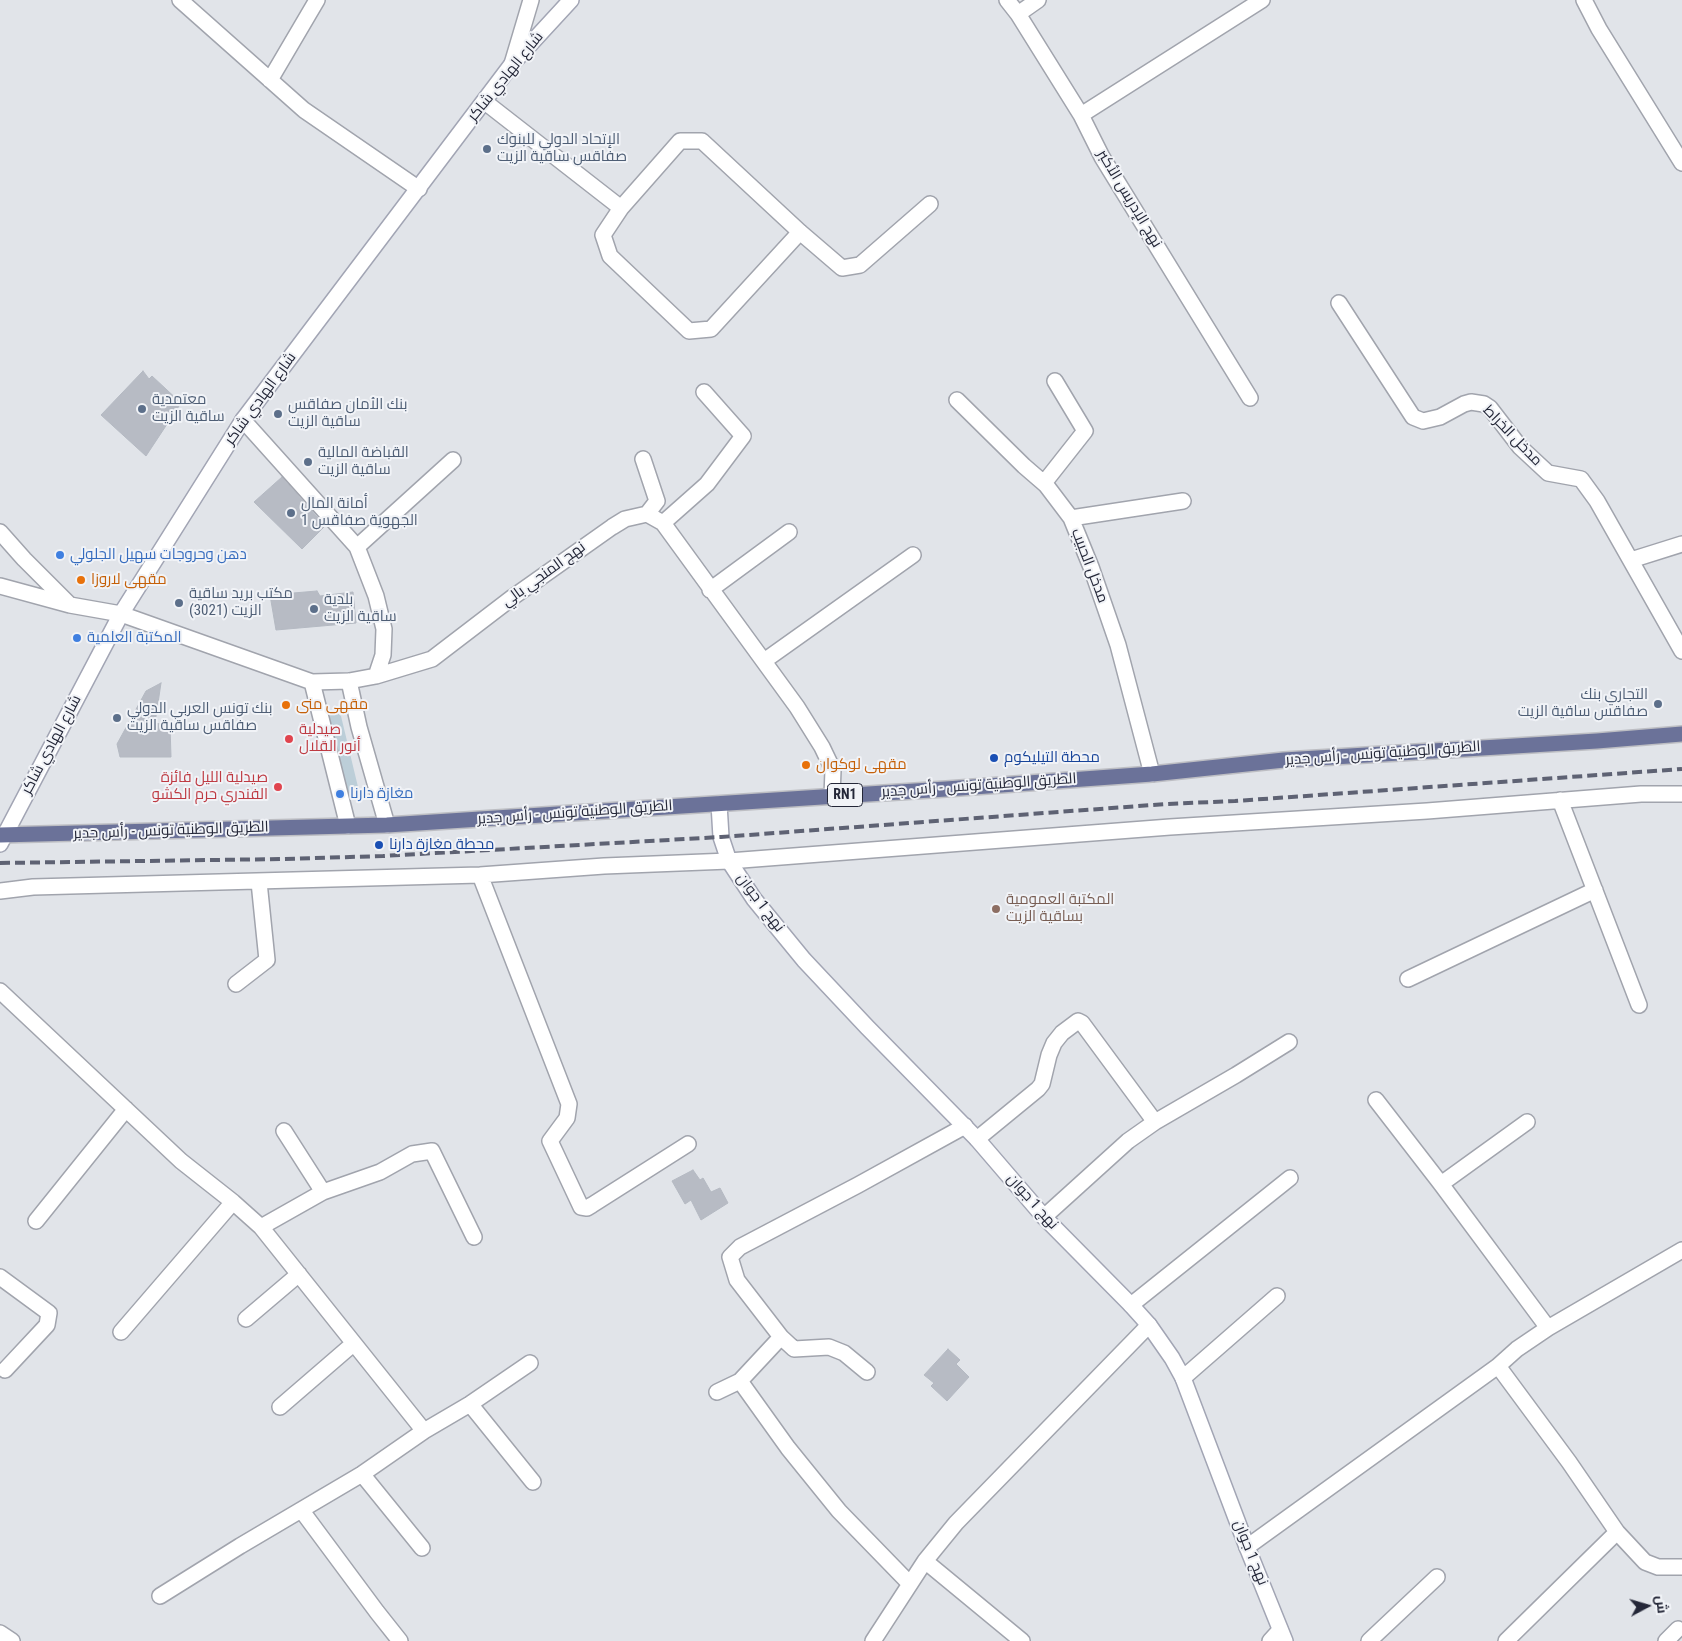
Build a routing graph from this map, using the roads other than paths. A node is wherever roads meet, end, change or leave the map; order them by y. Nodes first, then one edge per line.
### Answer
1 (180, 0) edge
2 (317, 0) edge
3 (531, 0) edge
4 (571, 0) edge
5 (1008, 0) edge
6 (1038, 0) edge
7 (1262, 0) edge
8 (1584, 0) edge
9 (1018, 14) junction
10 (512, 64) junction
11 (270, 80) junction
12 (485, 102) junction
13 (1081, 115) junction
14 (1682, 163) edge
15 (419, 189) junction
16 (930, 204) dead end
17 (621, 208) junction
18 (800, 232) junction
19 (1339, 303) dead end
20 (1055, 381) dead end
21 (704, 392) dead end
22 (1250, 398) dead end
23 (957, 400) dead end
24 (243, 420) junction
25 (642, 459) dead end
26 (453, 460) dead end
27 (1044, 484) junction
28 (1183, 501) dead end
29 (647, 514) junction
30 (1071, 518) junction
31 (663, 523) junction
32 (0, 532) edge
33 (789, 532) dead end
34 (1682, 544) edge
35 (358, 547) junction
36 (914, 555) dead end
37 (1631, 560) junction
38 (710, 590) junction
39 (2, 591) edge
40 (70, 605) junction
41 (120, 614) junction
42 (1682, 651) edge
43 (764, 660) junction
44 (376, 676) junction
45 (349, 680) junction
46 (312, 682) junction
47 (1682, 734) edge
48 (1152, 774) junction
49 (1682, 794) edge
50 (832, 796) junction
51 (1560, 800) junction
52 (719, 804) junction
53 (387, 825) junction
54 (348, 826) junction
55 (2, 838) edge
56 (730, 861) junction
57 (480, 875) junction
58 (259, 882) junction
59 (1595, 890) junction
60 (0, 891) edge
61 (1408, 979) dead end
62 (236, 984) dead end
63 (0, 992) edge
64 (1639, 1005) dead end
65 (1289, 1042) dead end
66 (1376, 1100) dead end
67 (126, 1109) junction
68 (1156, 1122) junction
69 (1527, 1122) dead end
70 (965, 1126) junction
71 (284, 1131) dead end
72 (977, 1139) junction
73 (688, 1144) dead end
74 (1290, 1178) dead end
75 (1441, 1184) junction
76 (323, 1192) junction
77 (233, 1202) junction
78 (1044, 1217) junction
79 (36, 1221) dead end
80 (260, 1227) junction
81 (474, 1238) dead end
82 (1682, 1250) edge
83 (299, 1274) junction
84 (0, 1277) edge
85 (1277, 1296) dead end
86 (1131, 1305) junction
87 (246, 1318) dead end
88 (1149, 1325) junction
89 (1548, 1328) junction
90 (121, 1332) dead end
91 (781, 1337) junction
92 (353, 1344) junction
93 (530, 1363) dead end
94 (1498, 1366) junction
95 (5, 1370) dead end
96 (867, 1372) dead end
97 (1183, 1378) junction
98 (740, 1381) junction
99 (717, 1392) dead end
100 (470, 1404) junction
101 (280, 1407) dead end
102 (424, 1431) junction
103 (362, 1474) junction
104 (533, 1482) dead end
105 (302, 1511) junction
106 (1617, 1532) junction
107 (1247, 1547) junction
108 (422, 1548) dead end
109 (925, 1561) junction
110 (1682, 1566) edge
111 (1437, 1577) dead end
112 (909, 1584) junction
113 (160, 1596) dead end
114 (1678, 1629) dead end
115 (0, 1633) edge
116 (1279, 1637) edge
117 (1515, 1638) edge
118 (12, 1641) edge
119 (400, 1641) edge
120 (873, 1641) edge
121 (1022, 1641) edge
122 (1369, 1641) edge
123 (1666, 1641) edge

1 - 11 street
2 - 11 street
3 - 10 street
4 - 10 street, شارع الهادي شاكر
5 - 9 street, نهج الإدريس الأكبر
6 - 9 street
7 - 13 street
8 - 14 street
9 - 13 street, نهج الإدريس الأكبر
10 - 12 street, شارع الهادي شاكر
11 - 15 street
12 - 15 street, شارع الهادي شاكر
12 - 17 street
13 - 22 street, نهج الإدريس الأكبر
15 - 24 street, شارع الهادي شاكر
16 - 18 street
17 - 18 street
17 - 18 street
19 - 37 street, مدخل الخراط
20 - 27 street
21 - 31 street
23 - 27 street, مدخل الحبيب
24 - 35 street
24 - 41 street, شارع الهادي شاكر
25 - 29 street
26 - 35 street
27 - 30 street, مدخل الحبيب
28 - 30 street
29 - 31 street
29 - 44 street, نهج المنجي بالي
30 - 48 street, مدخل الحبيب
31 - 38 street
32 - 40 street
33 - 38 street
34 - 37 street
35 - 44 street
36 - 43 street
37 - 42 street, مدخل الخراط
38 - 43 street
39 - 40 street, نهج المنجي بالي
40 - 41 street, نهج المنجي بالي
41 - 46 street, نهج المنجي بالي
41 - 55 street, شارع الهادي شاكر
43 - 50 street
44 - 45 street, نهج المنجي بالي
45 - 46 street, نهج المنجي بالي
45 - 53 street
46 - 54 street
47 - 48 main road, الطريق الوطنية تونس - رأس جدير / RN1
48 - 50 main road, الطريق الوطنية تونس - رأس جدير / RN1
49 - 51 street
50 - 52 main road, الطريق الوطنية تونس - رأس جدير / RN1
51 - 56 street
51 - 59 street
52 - 53 main road, الطريق الوطنية تونس - رأس جدير / RN1
52 - 56 street, نهج 1 جوان
53 - 54 main road, الطريق الوطنية تونس - رأس جدير / RN1
54 - 55 main road, الطريق الوطنية تونس - رأس جدير / RN1
56 - 57 street
56 - 70 street, نهج 1 جوان
57 - 58 street
57 - 73 street
58 - 60 street
58 - 62 street
59 - 61 street
59 - 64 street
63 - 67 street
65 - 68 street
66 - 75 street
67 - 77 street
67 - 79 street
68 - 72 street
68 - 78 street
69 - 75 street
70 - 72 street, نهج 1 جوان
70 - 91 street
71 - 76 street
72 - 78 street, نهج 1 جوان
74 - 86 street
75 - 89 street
76 - 80 street
76 - 81 street
77 - 80 street
77 - 90 street
78 - 86 street, نهج 1 جوان
80 - 83 street
82 - 89 street
83 - 87 street
83 - 92 street
84 - 95 street
85 - 97 street
86 - 88 street, نهج 1 جوان
88 - 97 street, نهج 1 جوان
88 - 109 street
89 - 94 street
91 - 96 street
91 - 98 street
92 - 101 street
92 - 102 street
93 - 100 street
94 - 106 street
94 - 107 street
97 - 107 street, نهج 1 جوان
98 - 99 street
98 - 112 street
100 - 102 street
100 - 104 street
102 - 103 street
103 - 105 street
103 - 108 street
105 - 113 street
105 - 119 street
106 - 110 street
106 - 117 street
107 - 116 street, نهج 1 جوان
109 - 112 street
109 - 121 street
111 - 122 street
112 - 120 street
114 - 123 street
115 - 118 street

